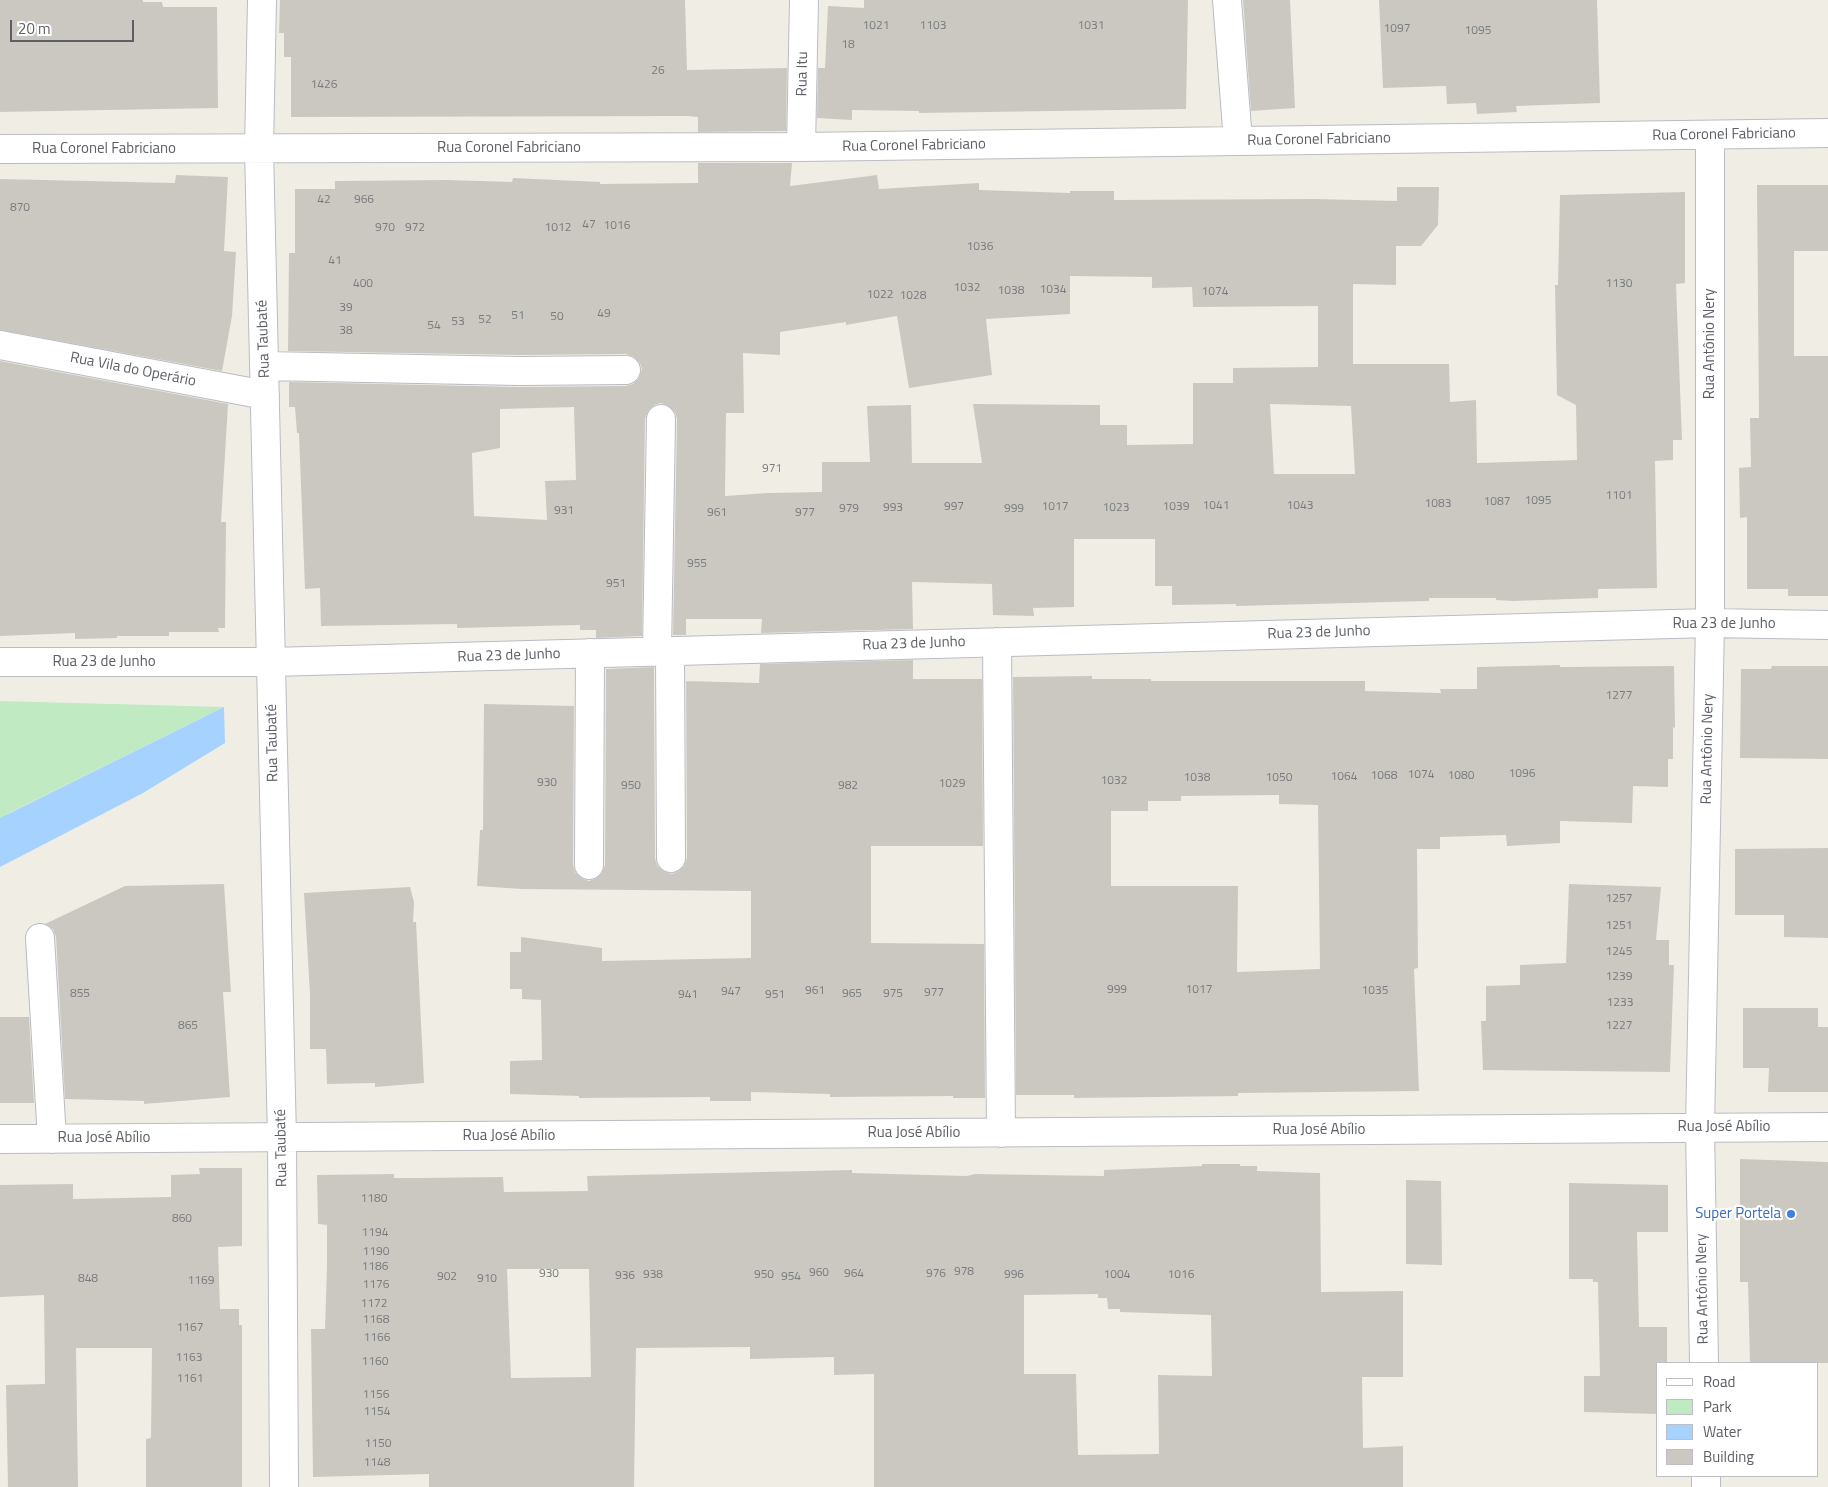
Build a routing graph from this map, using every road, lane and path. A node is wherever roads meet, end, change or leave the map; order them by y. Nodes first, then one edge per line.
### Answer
1 (262, 0) edge
2 (804, 0) edge
3 (1227, 0) edge
4 (1828, 133) edge
5 (1710, 135) junction
6 (1238, 141) junction
7 (801, 147) junction
8 (0, 149) edge
9 (259, 149) junction
10 (0, 345) edge
11 (265, 366) junction
12 (626, 370) dead end
13 (265, 395) junction
14 (661, 419) dead end
15 (1710, 623) junction
16 (1828, 625) edge
17 (997, 642) junction
18 (664, 651) junction
19 (590, 654) junction
20 (0, 662) edge
21 (271, 662) junction
22 (671, 858) dead end
23 (588, 865) dead end
24 (40, 938) dead end
25 (1828, 1127) edge
26 (1700, 1128) junction
27 (1001, 1133) junction
28 (282, 1138) junction
29 (0, 1139) edge
30 (52, 1139) junction
31 (1704, 1362) edge
32 (284, 1487) edge

1 - 9 street, Rua Taubaté
2 - 7 street, Rua Itu
3 - 6 street
4 - 5 street, Rua Coronel Fabriciano
5 - 6 street, Rua Coronel Fabriciano
5 - 15 street, Rua Antônio Nery
6 - 7 street, Rua Coronel Fabriciano
7 - 9 street, Rua Coronel Fabriciano
8 - 9 street, Rua Coronel Fabriciano
9 - 11 street, Rua Taubaté
10 - 13 street, Rua Vila do Operário
11 - 12 street
11 - 13 street, Rua Taubaté
13 - 21 street, Rua Taubaté
14 - 18 street
15 - 16 street, Rua 23 de Junho
15 - 17 street, Rua 23 de Junho
15 - 26 street, Rua Antônio Nery
17 - 18 street, Rua 23 de Junho
17 - 27 street
18 - 19 street, Rua 23 de Junho
18 - 22 street
19 - 21 street, Rua 23 de Junho
19 - 23 street
20 - 21 street, Rua 23 de Junho
21 - 28 street, Rua Taubaté
24 - 30 street
25 - 26 street, Rua José Abílio
26 - 27 street, Rua José Abílio
26 - 31 street, Rua Antônio Nery
27 - 28 street, Rua José Abílio
28 - 30 street, Rua José Abílio
28 - 32 street, Rua Taubaté
29 - 30 street, Rua José Abílio

